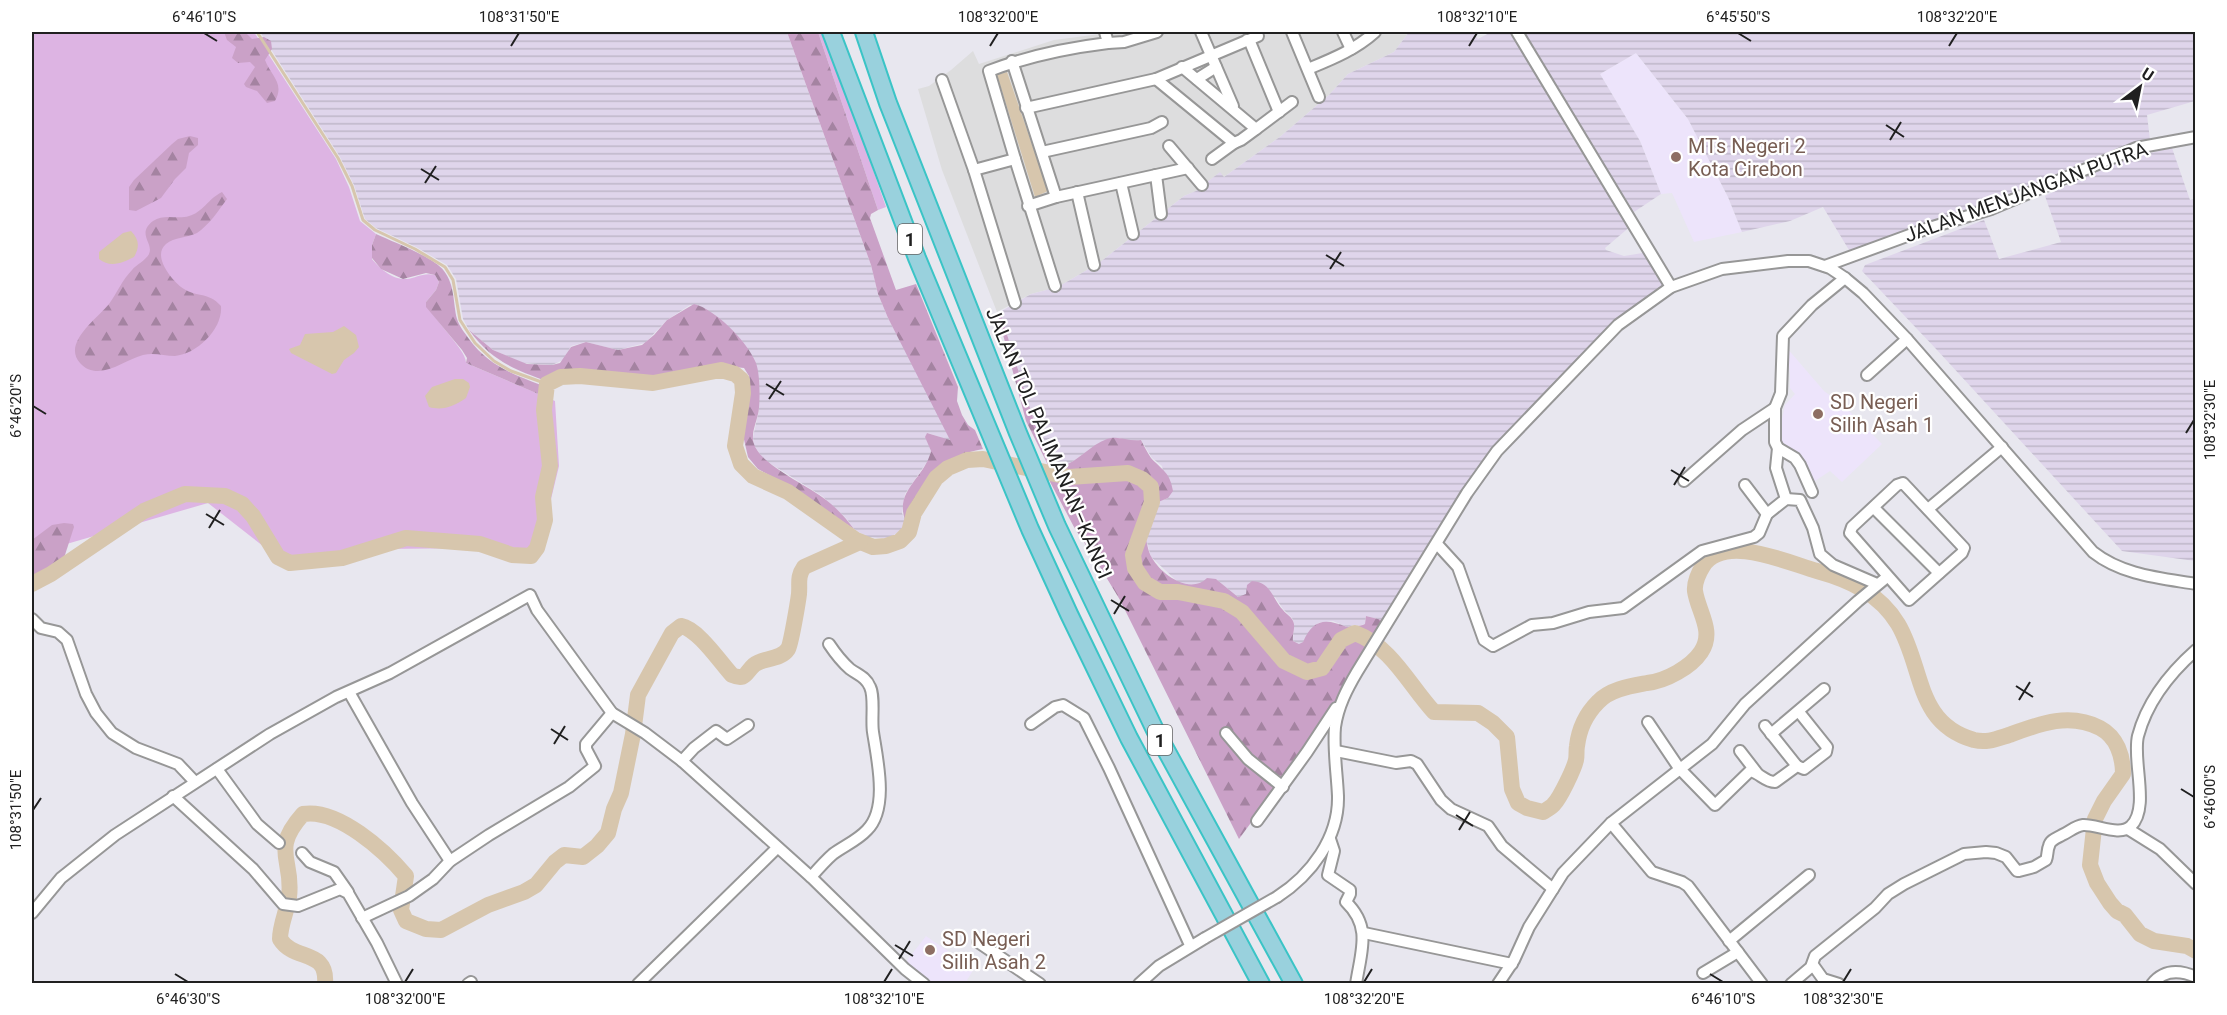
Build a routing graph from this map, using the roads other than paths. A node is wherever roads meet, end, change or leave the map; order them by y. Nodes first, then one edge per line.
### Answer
1 (831, 32) edge
2 (864, 32) edge
3 (1105, 32) edge
4 (1157, 32) edge
5 (1201, 32) edge
6 (1292, 32) edge
7 (1343, 32) edge
8 (1375, 32) edge
9 (1517, 32) edge
10 (1108, 43) junction
11 (1351, 49) junction
12 (1211, 54) junction
13 (1010, 62) junction
14 (1182, 67) junction
15 (1216, 67) junction
16 (1308, 69) junction
17 (1197, 79) junction
18 (942, 80) dead end
19 (1156, 80) junction
20 (1319, 97) dead end
21 (1292, 102) dead end
22 (1026, 108) junction
23 (1234, 109) junction
24 (1279, 112) junction
25 (1162, 122) dead end
26 (1256, 129) junction
27 (2196, 137) edge
28 (1234, 143) junction
29 (1169, 146) dead end
30 (1042, 152) junction
31 (1014, 159) junction
32 (1212, 159) dead end
33 (1188, 168) junction
34 (975, 170) junction
35 (1156, 175) junction
36 (1121, 183) junction
37 (1202, 185) dead end
38 (1077, 192) junction
39 (1056, 197) junction
40 (1028, 206) junction
41 (1161, 214) dead end
42 (1132, 234) dead end
43 (1094, 265) dead end
44 (1825, 266) junction
45 (1845, 278) junction
46 (1055, 286) dead end
47 (1671, 286) junction
48 (1016, 303) dead end
49 (1907, 339) junction
50 (1867, 375) dead end
51 (1775, 408) junction
52 (1778, 447) junction
53 (2002, 447) junction
54 (1684, 481) dead end
55 (1745, 485) dead end
56 (1812, 492) dead end
57 (1786, 499) junction
58 (1874, 508) junction
59 (1928, 509) junction
60 (1767, 514) junction
61 (1437, 544) junction
62 (1939, 573) junction
63 (1887, 577) junction
64 (2196, 584) edge
65 (1875, 586) junction
66 (32, 619) edge
67 (829, 644) dead end
68 (2196, 650) edge
69 (1824, 689) dead end
70 (349, 692) junction
71 (1342, 700) junction
72 (1799, 712) junction
73 (612, 713) junction
74 (1648, 722) dead end
75 (1030, 724) dead end
76 (748, 725) dead end
77 (1226, 733) dead end
78 (1336, 751) junction
79 (1740, 751) dead end
80 (682, 762) junction
81 (1797, 766) junction
82 (1679, 768) junction
83 (217, 769) junction
84 (1757, 773) junction
85 (195, 782) junction
86 (1283, 787) junction
87 (173, 796) junction
88 (1257, 820) dead end
89 (1611, 823) junction
90 (2128, 829) junction
91 (1330, 839) junction
92 (279, 843) dead end
93 (777, 848) junction
94 (302, 853) dead end
95 (450, 861) junction
96 (1809, 874) dead end
97 (810, 877) junction
98 (2196, 884) edge
99 (1553, 889) junction
100 (348, 892) junction
101 (32, 913) edge
102 (362, 918) junction
103 (1364, 933) junction
104 (1729, 941) junction
105 (978, 942) dead end
106 (1190, 945) junction
107 (1738, 952) junction
108 (1512, 964) junction
109 (1813, 965) junction
110 (1703, 974) dead end
111 (2196, 976) edge
112 (397, 984) edge
113 (638, 984) edge
114 (924, 984) edge
115 (1040, 984) edge
116 (1138, 984) edge
117 (1261, 984) edge
118 (1294, 984) edge
119 (1356, 984) edge
120 (1498, 984) edge
121 (1762, 984) edge
122 (1791, 984) edge
123 (1839, 984) edge
124 (2152, 984) edge

1 - 117 highway, 1
2 - 118 highway, JALAN TOL PALIMANAN–KANCI / 1
3 - 10 street
4 - 10 street
5 - 12 street
6 - 16 street
7 - 11 street
8 - 11 street
9 - 47 street
10 - 13 street
11 - 16 street
12 - 14 street
12 - 15 street
12 - 24 street
13 - 22 street
13 - 31 street
14 - 17 street
14 - 19 street
15 - 17 street
15 - 23 street
16 - 20 street
17 - 23 street
18 - 34 street
19 - 22 street
19 - 28 street
21 - 24 street
22 - 30 street
23 - 26 street
24 - 26 street
25 - 30 street
26 - 28 street
27 - 44 street, JALAN MENJANGAN PUTRA
28 - 32 street
29 - 33 street
30 - 39 street
31 - 34 street
31 - 40 street
33 - 35 street
33 - 37 street
34 - 48 street
35 - 36 street
35 - 41 street
36 - 38 street
36 - 42 street
38 - 39 street
38 - 43 street
39 - 40 street
40 - 46 street
44 - 45 street
44 - 47 street
45 - 49 street
45 - 51 street
47 - 61 street
49 - 50 street
49 - 53 street
51 - 52 street
51 - 54 street
52 - 56 street
52 - 57 street
53 - 59 street
53 - 64 street
55 - 60 street
57 - 60 street
57 - 65 street
58 - 59 street
58 - 62 street
58 - 63 street
59 - 62 street
60 - 61 street
61 - 71 street
62 - 63 street
63 - 65 street
65 - 82 street
66 - 85 street
67 - 97 street
68 - 90 street
69 - 72 street
70 - 73 street
70 - 83 street
70 - 95 street
71 - 78 street
71 - 86 street
72 - 81 street
72 - 81 street
73 - 80 street
73 - 95 street
74 - 82 street
75 - 106 street
76 - 80 street
77 - 86 street
78 - 91 street
78 - 99 street
79 - 84 street
80 - 93 street
81 - 84 street
82 - 84 street
82 - 89 street
83 - 85 street
83 - 92 street
85 - 87 street
86 - 88 street
87 - 100 street
87 - 101 street
89 - 99 street
89 - 104 street
90 - 98 street
90 - 109 street
91 - 103 street
91 - 106 street, bridge
93 - 97 street
93 - 113 street
94 - 100 street
95 - 102 street
96 - 104 street
97 - 114 street
99 - 108 street
100 - 102 street
102 - 112 street
103 - 108 street
103 - 119 street
104 - 107 street
105 - 115 street
106 - 116 street
107 - 110 street
107 - 121 street
108 - 120 street
109 - 122 street
109 - 123 street
111 - 124 street

